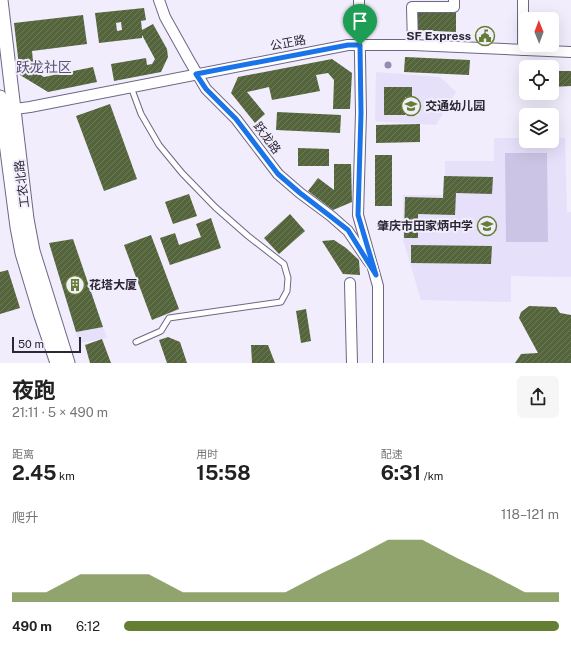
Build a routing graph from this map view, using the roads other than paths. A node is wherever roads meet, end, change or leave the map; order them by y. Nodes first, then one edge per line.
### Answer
1 (1, 0) edge
2 (159, 0) edge
3 (359, 0) edge
4 (454, 0) edge
5 (523, 0) edge
6 (523, 12) edge
7 (360, 45) junction
8 (413, 45) junction
9 (519, 50) edge
10 (559, 52) edge
11 (571, 52) edge
12 (196, 74) junction
13 (131, 87) junction
14 (4, 107) edge
15 (376, 275) junction
16 (350, 283) dead end
17 (136, 342) dead end
18 (57, 363) edge
19 (68, 363) edge
20 (352, 363) edge
21 (378, 363) edge

1 - 14 street, 工农北路
2 - 12 street, 跃龙路
3 - 7 street
4 - 8 street
5 - 6 street
7 - 8 street, 公正路
7 - 12 street, 公正路
7 - 15 street
8 - 9 street, 公正路
10 - 11 street, 公正路
12 - 13 street, 公正路
12 - 15 street, 跃龙路
13 - 14 street, 公正路
13 - 17 lane
14 - 18 street, 工农北路
14 - 19 street, 工农北路
15 - 21 street
16 - 20 street

